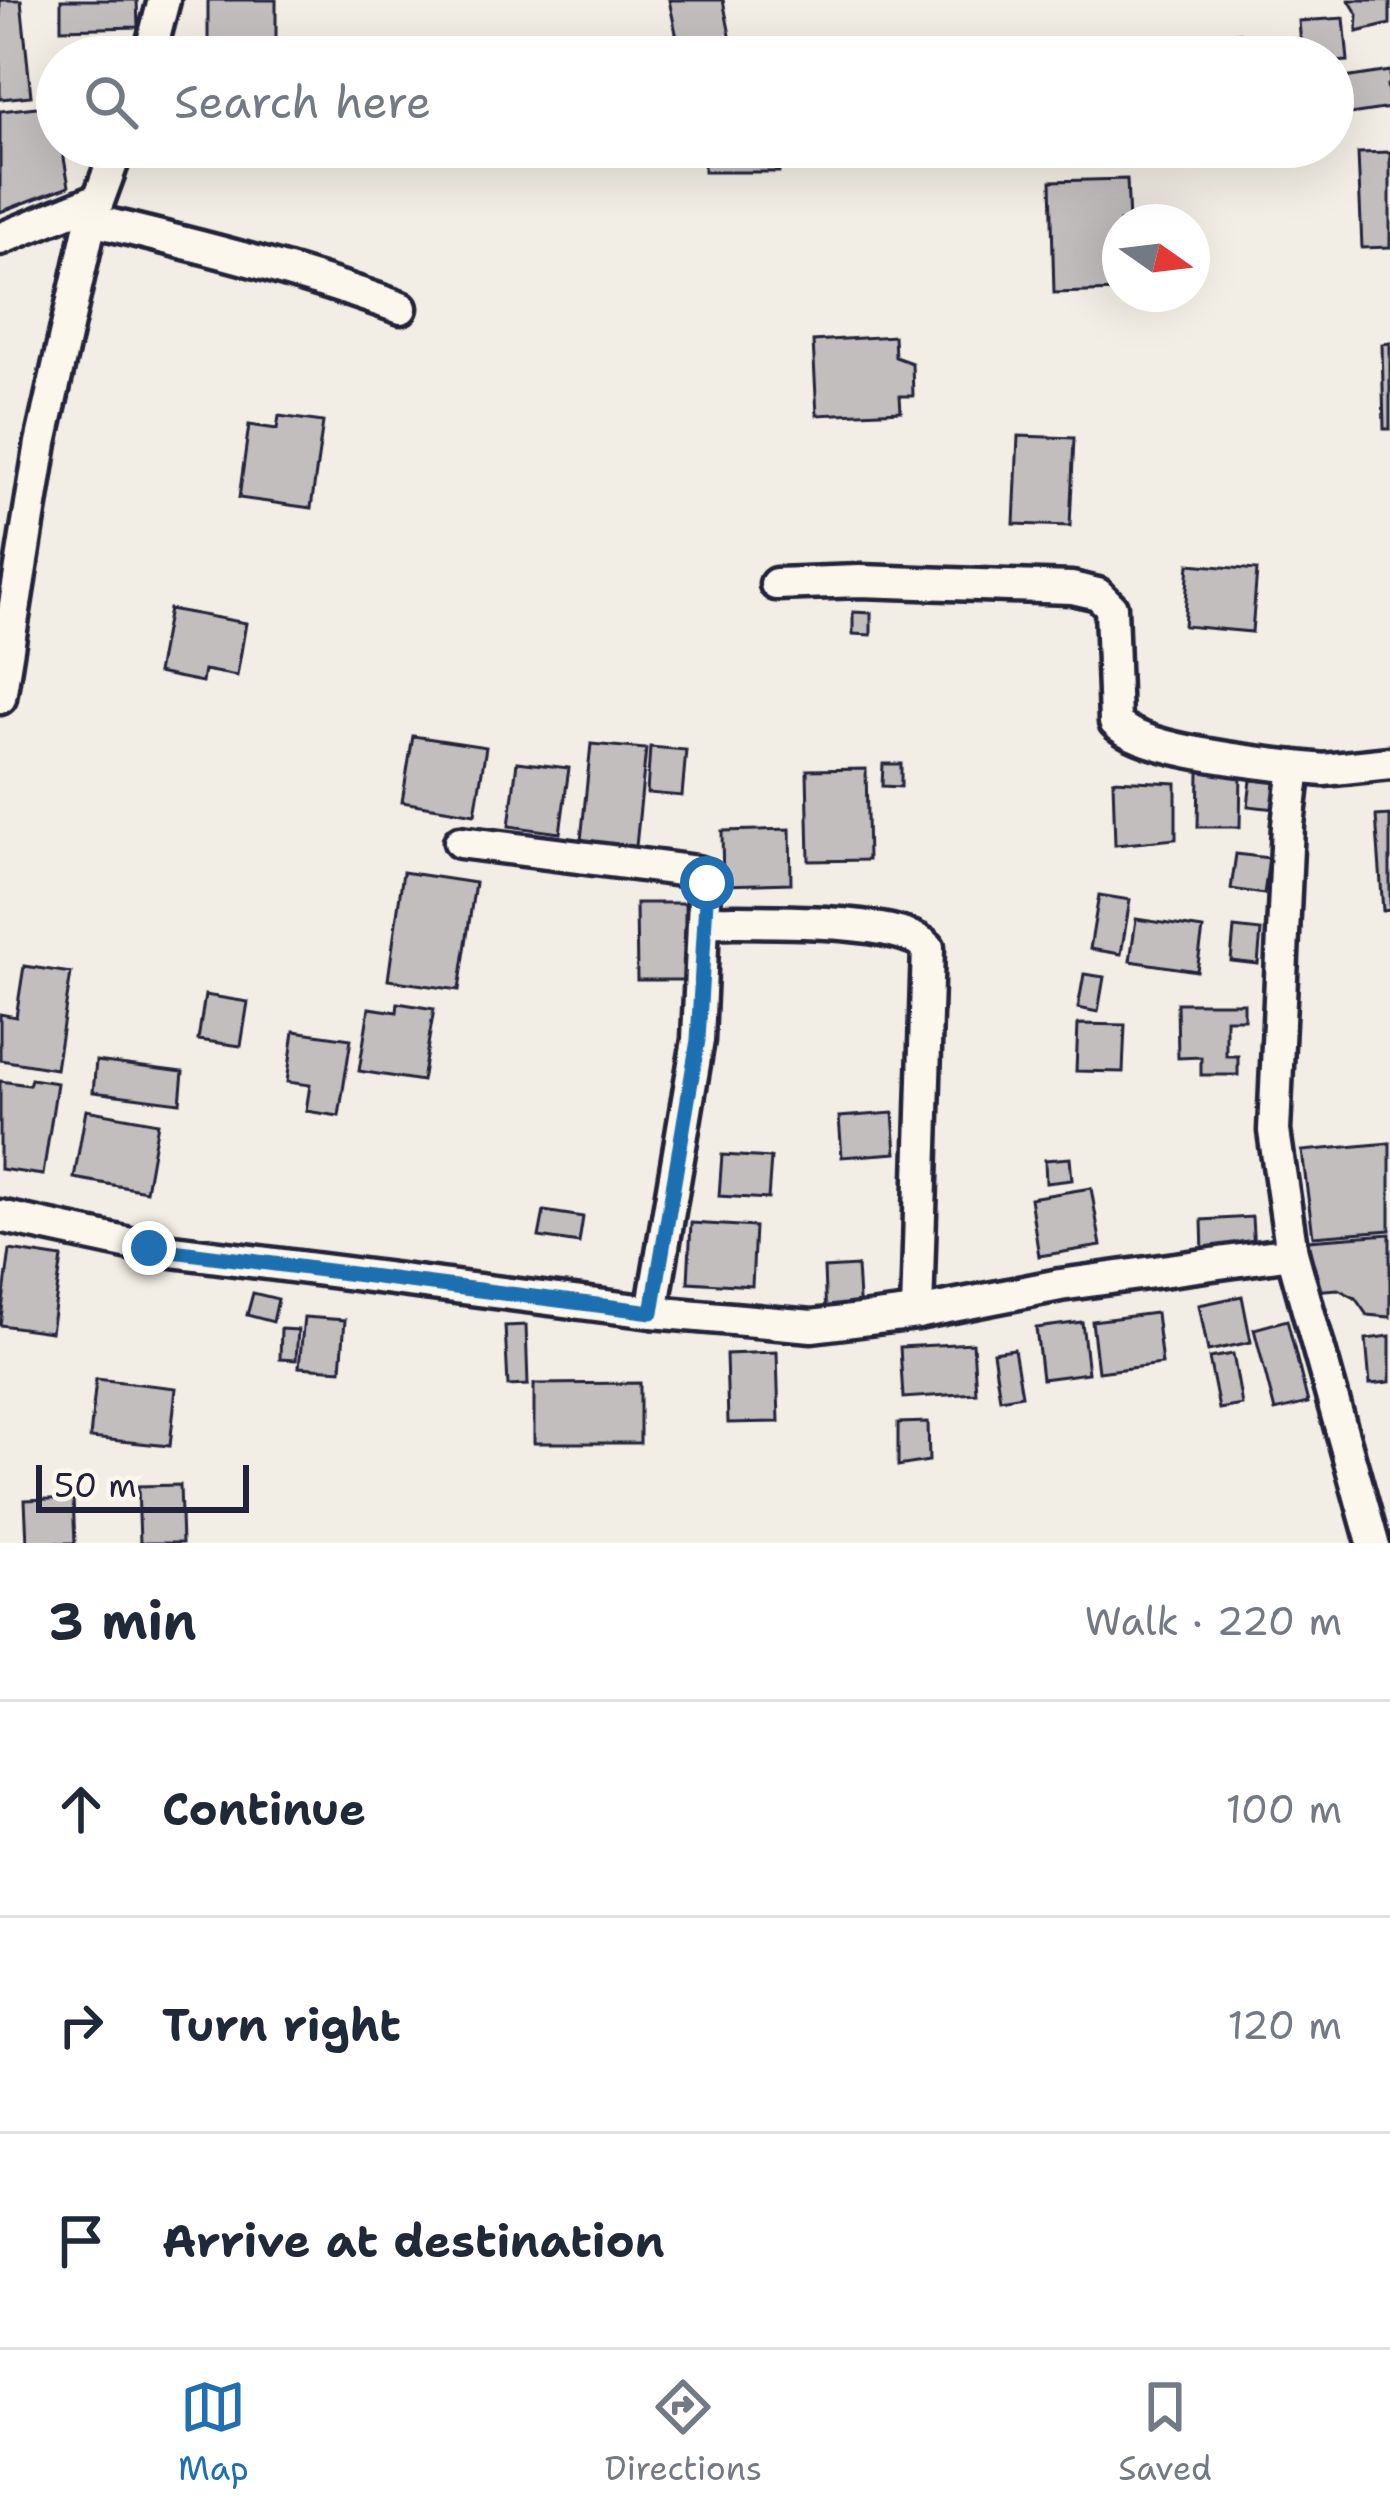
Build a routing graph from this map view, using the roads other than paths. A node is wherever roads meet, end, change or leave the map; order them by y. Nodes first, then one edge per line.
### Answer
1 (164, 0) edge
2 (155, 36) edge
3 (110, 168) edge
4 (95, 210) junction
5 (0, 239) edge
6 (401, 308) dead end
7 (776, 584) dead end
8 (0, 698) edge
9 (1390, 763) edge
10 (1295, 767) junction
11 (460, 842) dead end
12 (705, 921) junction
13 (0, 1216) edge
14 (1292, 1253) junction
15 (652, 1312) junction
16 (917, 1313) junction
17 (1373, 1543) edge

1 - 2 street
3 - 4 street
4 - 5 street
4 - 6 street
4 - 8 street
7 - 10 street
9 - 10 street
10 - 14 street
11 - 12 street
12 - 15 street
12 - 16 street
13 - 15 street
14 - 16 street
14 - 17 street
15 - 16 street

